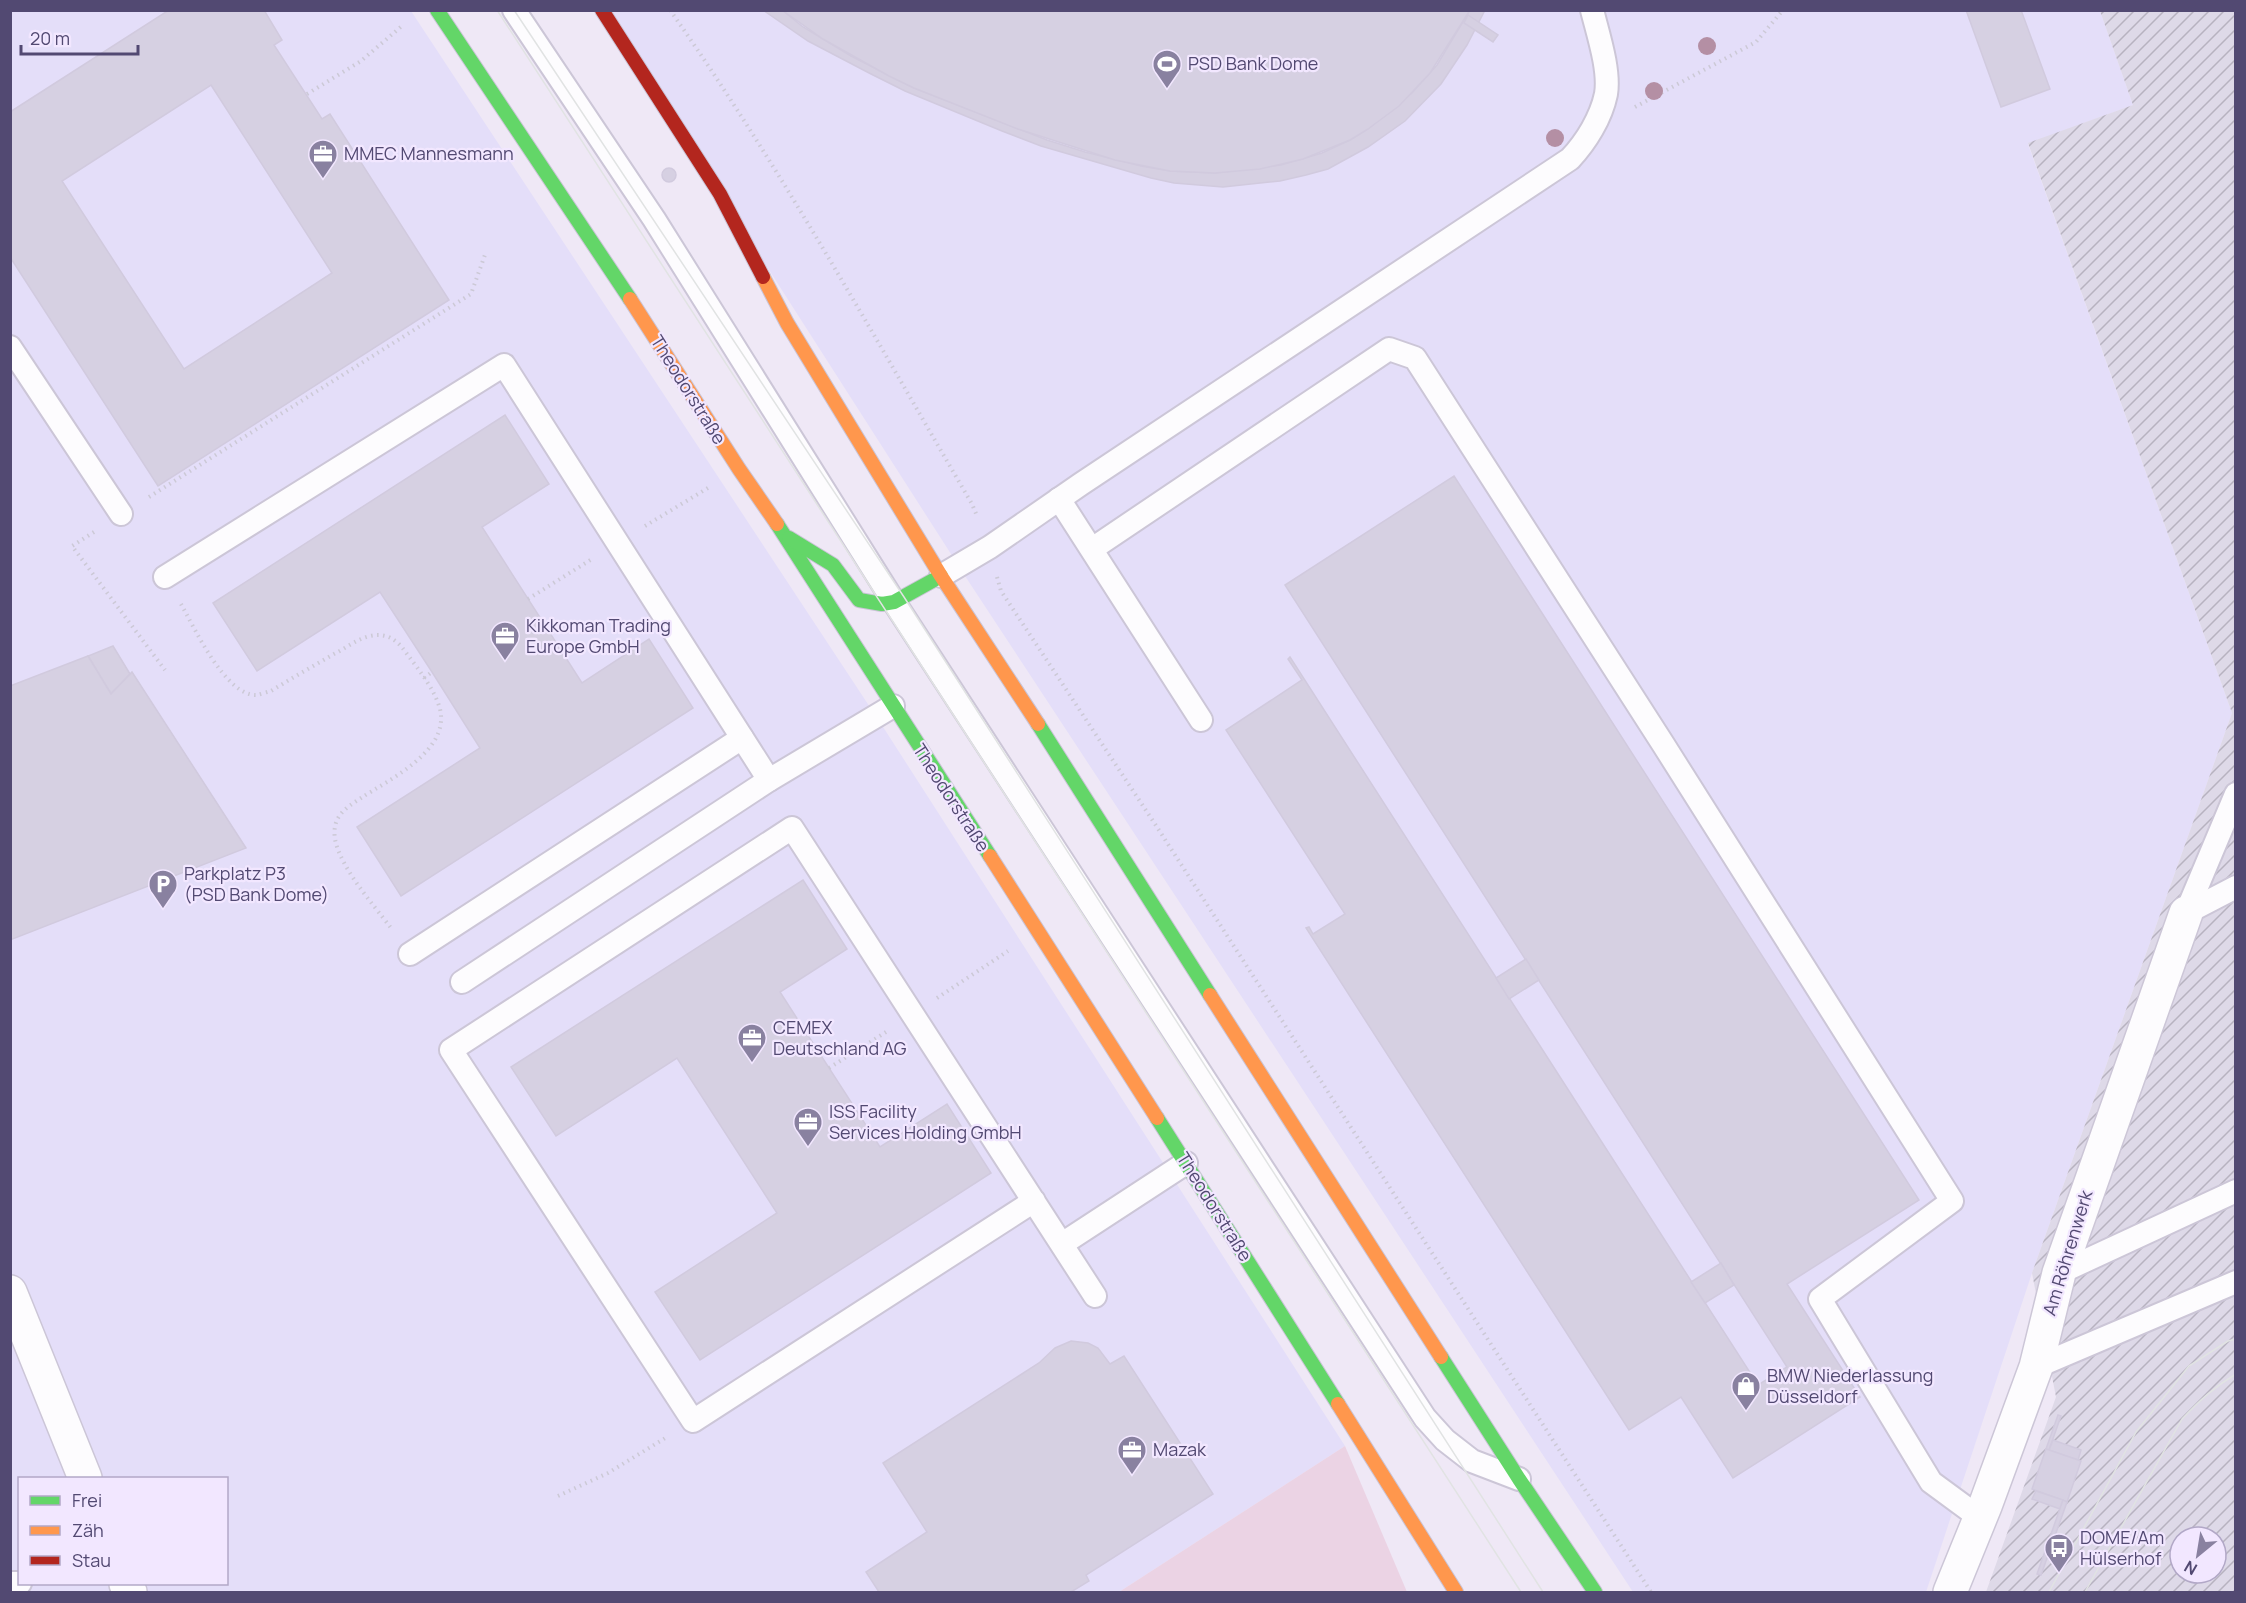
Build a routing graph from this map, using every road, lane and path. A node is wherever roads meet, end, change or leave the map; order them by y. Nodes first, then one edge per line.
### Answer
1 (437, 10) edge
2 (514, 10) edge
3 (602, 10) edge
4 (670, 10) edge
5 (1592, 10) edge
6 (1783, 10) edge
7 (411, 18) dead end
8 (307, 94) dead end
9 (1596, 120) junction
10 (486, 252) dead end
11 (10, 347) edge
12 (1059, 499) junction
13 (121, 514) junction
14 (785, 536) junction
15 (990, 547) junction
16 (1092, 549) junction
17 (941, 576) junction
18 (165, 577) joint
19 (894, 602) junction
20 (165, 670) dead end
21 (432, 672) dead end
22 (424, 678) junction
23 (893, 706) junction
24 (1202, 720) dead end
25 (742, 738) junction
26 (769, 780) junction
27 (2235, 794) edge
28 (2235, 887) edge
29 (2186, 913) junction
30 (410, 954) joint
31 (462, 982) dead end
32 (1186, 1163) junction
33 (2235, 1191) edge
34 (1034, 1201) junction
35 (1062, 1244) junction
36 (2059, 1273) junction
37 (2235, 1282) edge
38 (10, 1292) edge
39 (1095, 1296) dead end
40 (2036, 1367) junction
41 (693, 1421) junction
42 (84, 1477) edge
43 (1519, 1479) junction
44 (558, 1496) dead end
45 (1980, 1518) junction
46 (1456, 1593) edge
47 (1595, 1593) edge
48 (1651, 1593) edge
49 (1950, 1593) edge

1 - 14 main road, Theodorstraße
2 - 19 lane
3 - 17 main road
4 - 15 path
5 - 9 lane
6 - 9 path
7 - 8 path
9 - 12 lane
10 - 13 path
11 - 13 lane
12 - 15 lane
12 - 16 lane
13 - 20 path
14 - 19 main road
14 - 23 main road, Theodorstraße
15 - 17 lane
15 - 48 path
16 - 24 lane
16 - 45 lane
17 - 19 main road
17 - 43 main road
18 - 22 path
18 - 25 lane
19 - 43 lane
21 - 22 path
22 - 30 path
23 - 26 lane
23 - 32 main road, Theodorstraße
25 - 26 lane
25 - 30 lane
26 - 31 lane
27 - 29 lane
28 - 29 lane
29 - 36 street, Am Röhrenwerk
32 - 35 lane
32 - 46 main road, Theodorstraße
33 - 36 lane
34 - 35 lane
34 - 41 lane
34 - 41 lane
35 - 39 lane
36 - 40 street, Am Röhrenwerk
37 - 40 lane
38 - 42 street
40 - 45 street, Am Röhrenwerk
41 - 44 path
43 - 47 main road
45 - 49 street, Am Röhrenwerk

